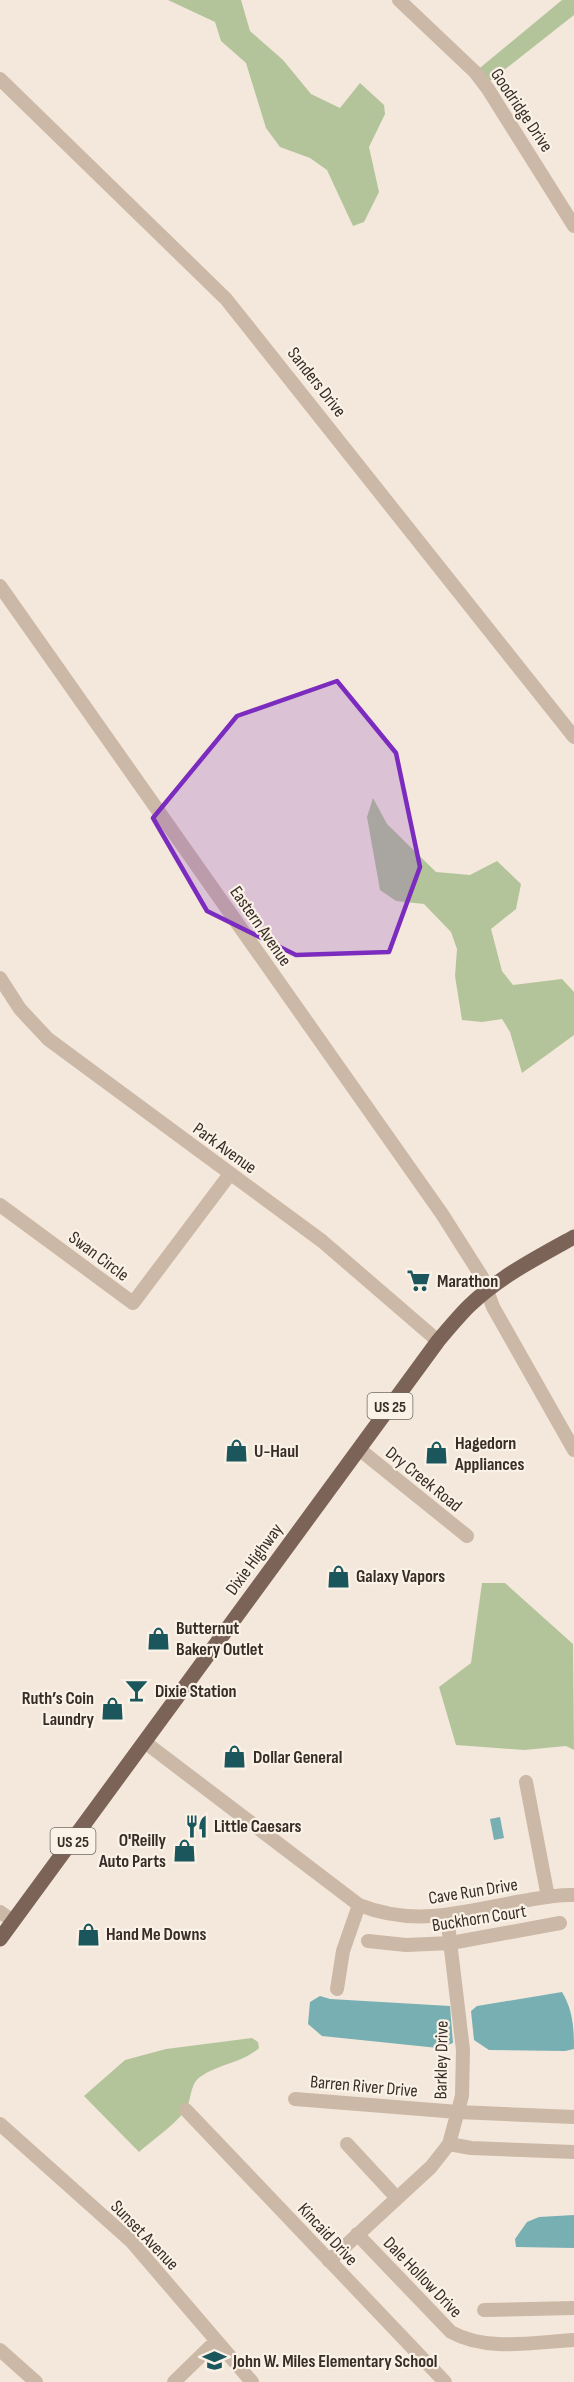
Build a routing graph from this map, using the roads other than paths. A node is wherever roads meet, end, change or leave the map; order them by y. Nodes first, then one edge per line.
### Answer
1 (399, 0) edge
2 (0, 79) edge
3 (574, 226) edge
4 (0, 586) edge
5 (574, 737) edge
6 (0, 978) edge
7 (230, 1174) junction
8 (0, 1205) edge
9 (574, 1237) edge
10 (487, 1292) junction
11 (438, 1341) junction
12 (359, 1449) junction
13 (574, 1450) edge
14 (468, 1536) dead end
15 (146, 1743) junction
16 (526, 1782) dead end
17 (574, 1895) edge
18 (548, 1897) junction
19 (359, 1905) junction
20 (0, 1912) edge
21 (447, 1916) junction
22 (13, 1921) junction
23 (560, 1923) dead end
24 (0, 1939) edge
25 (368, 1941) dead end
26 (451, 1943) junction
27 (337, 1989) dead end
28 (295, 2099) dead end
29 (186, 2110) dead end
30 (458, 2112) junction
31 (574, 2117) edge
32 (0, 2124) edge
33 (347, 2144) dead end
34 (449, 2144) junction
35 (574, 2152) edge
36 (397, 2198) junction
37 (357, 2234) junction
38 (329, 2261) junction
39 (574, 2307) edge
40 (484, 2310) dead end
41 (574, 2340) edge
42 (216, 2341) junction
43 (0, 2350) edge
44 (36, 2382) edge
45 (174, 2382) edge
46 (252, 2382) edge
47 (445, 2382) edge

1 - 3 street, Goodridge Drive
2 - 5 street, Sanders Drive
4 - 10 street, Eastern Avenue
6 - 7 street, Park Avenue
7 - 8 street, Swan Circle
7 - 11 street, Park Avenue
9 - 10 main road, Dixie Highway / US 25
10 - 11 main road, Dixie Highway / US 25
10 - 13 street, Eastern Avenue
11 - 12 main road, Dixie Highway / US 25
12 - 14 street, Dry Creek Road
12 - 15 main road, Dixie Highway / US 25
15 - 19 street, Cave Run Drive
15 - 22 main road, Dixie Highway / US 25
16 - 18 street
17 - 18 street, Cave Run Drive
18 - 21 street, Cave Run Drive
19 - 21 street, Cave Run Drive
19 - 27 street
20 - 22 street
21 - 26 street, Barkley Drive
22 - 24 main road, Dixie Highway / US 25
23 - 26 street, Buckhorn Court
25 - 26 street, Buckhorn Court
26 - 30 street, Barkley Drive
28 - 30 street, Barren River Drive
29 - 38 street, Kincaid Drive
30 - 31 street, Barren River Drive
30 - 34 street, Barkley Drive
32 - 42 street, Sunset Avenue
33 - 36 street
34 - 35 street
34 - 36 street, Barkley Drive
36 - 37 street, Barkley Drive
37 - 38 street, Barkley Drive
37 - 41 street, Dale Hollow Drive
38 - 47 street, Kincaid Drive
39 - 40 street
42 - 45 street
42 - 46 street, Sunset Avenue
43 - 44 street

